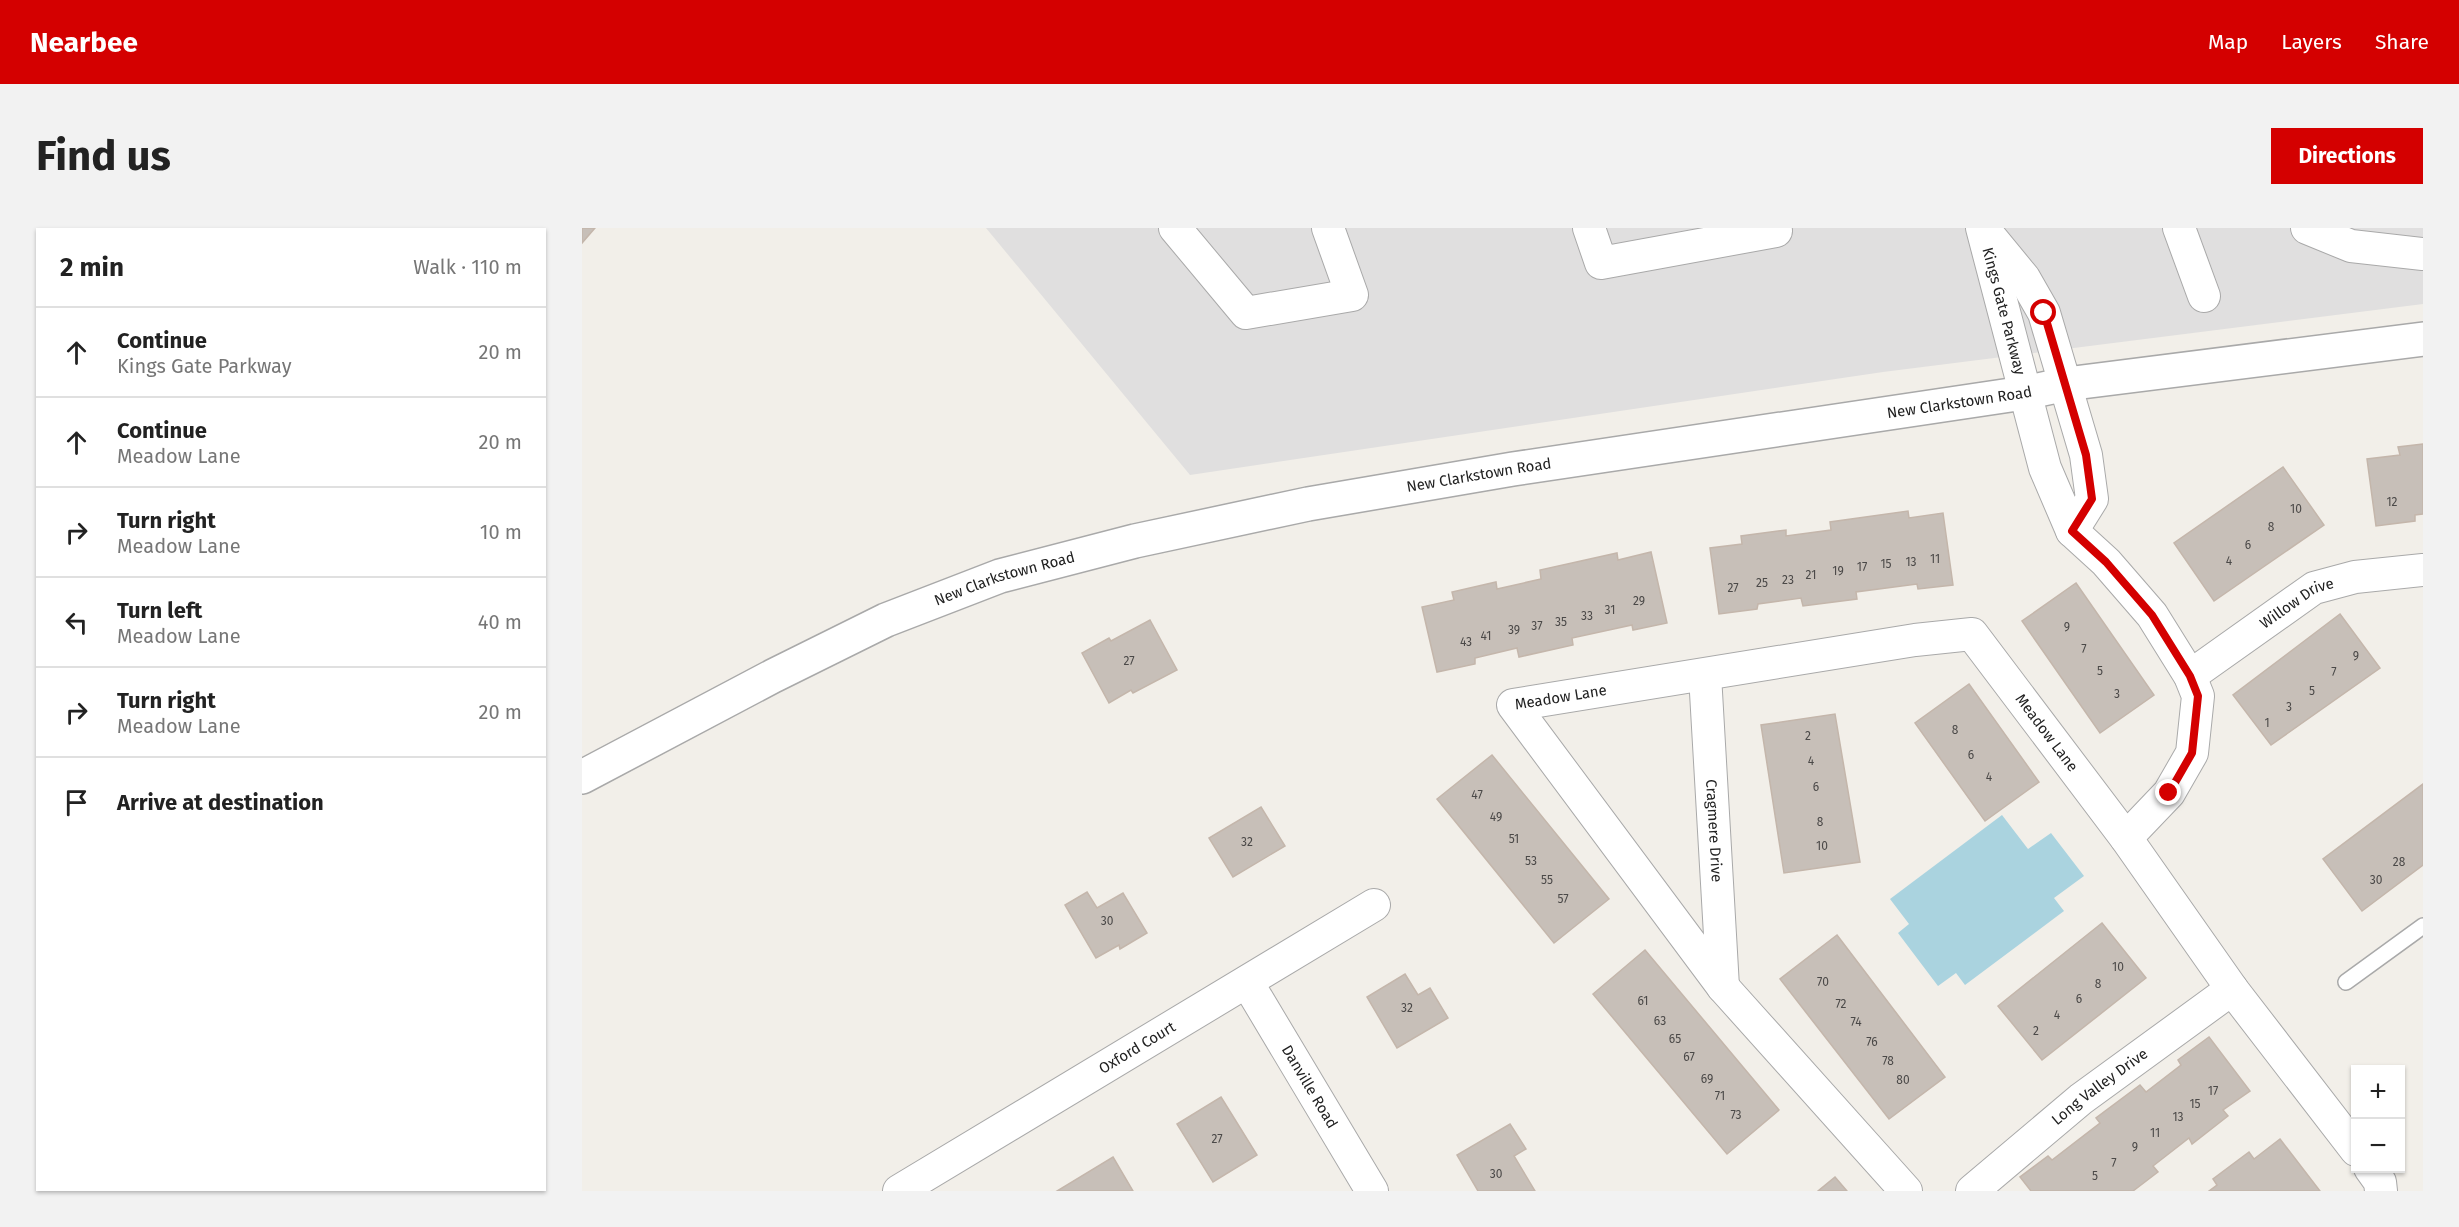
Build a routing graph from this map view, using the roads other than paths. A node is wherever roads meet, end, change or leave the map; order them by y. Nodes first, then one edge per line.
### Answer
1 (1328, 228) edge
2 (1589, 228) edge
3 (1774, 228) edge
4 (1982, 228) edge
5 (2179, 228) edge
6 (2307, 228) edge
7 (1179, 229) edge
8 (2423, 254) edge
9 (2204, 296) dead end
10 (2423, 339) edge
11 (2066, 384) junction
12 (2024, 393) junction
13 (2072, 531) junction
14 (2423, 570) edge
15 (1705, 675) junction
16 (2190, 676) junction
17 (582, 777) edge
18 (2126, 838) junction
19 (1374, 905) dead end
20 (2423, 927) edge
21 (1247, 982) junction
22 (2346, 982) dead end
23 (1723, 987) junction
24 (2232, 989) junction
25 (2351, 1145) edge
26 (2374, 1173) edge
27 (899, 1191) edge
28 (1372, 1191) edge
29 (1906, 1191) edge
30 (1972, 1191) edge
31 (2381, 1191) edge

1 - 7 street
2 - 3 street
4 - 11 street, Kings Gate Parkway
4 - 12 street, Kings Gate Parkway
5 - 9 street
6 - 8 street
10 - 11 street, New Clarkstown Road
11 - 12 street, New Clarkstown Road
11 - 13 street
12 - 13 street
12 - 17 street, New Clarkstown Road
13 - 16 street
14 - 16 street, Willow Drive
15 - 18 street, Meadow Lane
15 - 23 street, Cragmere Drive
15 - 23 street, Meadow Lane
16 - 18 street
18 - 24 street, Meadow Lane
19 - 21 street, Oxford Court
20 - 22 lane
21 - 27 street, Oxford Court
21 - 28 street, Danville Road
23 - 29 street, Meadow Lane
24 - 25 street, Meadow Lane
24 - 30 street, Long Valley Drive
26 - 31 street

